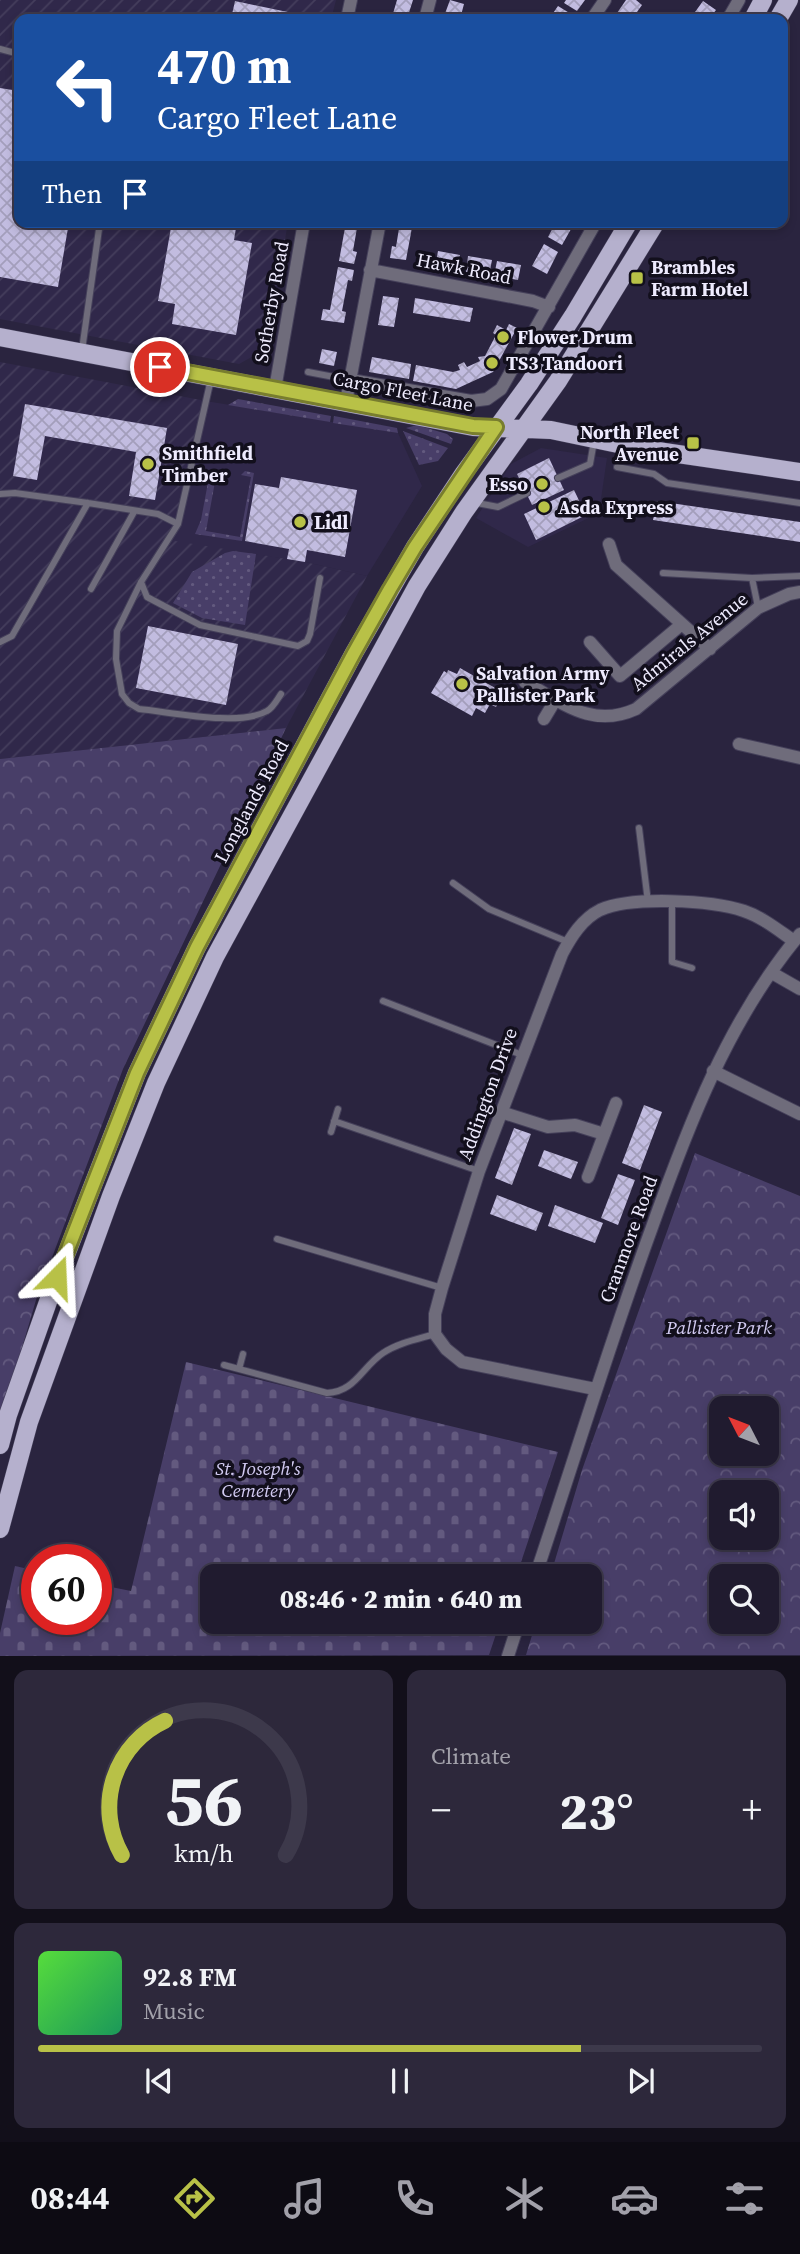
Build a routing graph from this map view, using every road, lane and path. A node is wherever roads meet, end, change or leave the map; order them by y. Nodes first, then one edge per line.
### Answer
1 (99, 228) edge
2 (303, 228) edge
3 (379, 228) edge
4 (593, 228) edge
5 (625, 228) edge
6 (652, 228) edge
7 (370, 270) junction
8 (549, 307) junction
9 (0, 337) edge
10 (82, 352) junction
11 (308, 372) dead end
12 (212, 377) junction
13 (351, 380) junction
14 (275, 389) junction
15 (346, 402) junction
16 (496, 427) junction
17 (524, 429) junction
18 (594, 439) junction
19 (617, 467) dead end
20 (800, 472) edge
21 (558, 478) dead end
22 (0, 494) edge
23 (527, 494) dead end
24 (472, 502) junction
25 (88, 503) junction
26 (800, 503) edge
27 (134, 512) junction
28 (178, 524) junction
29 (610, 544) dead end
30 (663, 573) dead end
31 (800, 576) edge
32 (320, 578) dead end
33 (752, 578) junction
34 (141, 582) junction
35 (91, 589) dead end
36 (800, 592) edge
37 (758, 608) junction
38 (682, 624) junction
39 (0, 642) edge
40 (590, 642) dead end
41 (710, 649) junction
42 (525, 682) dead end
43 (281, 694) dead end
44 (556, 699) junction
45 (544, 719) dead end
46 (738, 744) dead end
47 (800, 758) edge
48 (639, 828) dead end
49 (453, 883) dead end
50 (648, 902) junction
51 (672, 902) junction
52 (797, 938) edge
53 (568, 942) junction
54 (692, 968) dead end
55 (772, 973) junction
56 (800, 989) edge
57 (383, 1001) dead end
58 (522, 1055) junction
59 (713, 1071) junction
60 (615, 1103) dead end
61 (338, 1109) dead end
62 (501, 1112) junction
63 (800, 1115) edge
64 (334, 1121) junction
65 (331, 1132) dead end
66 (604, 1134) junction
67 (479, 1171) junction
68 (588, 1177) dead end
69 (277, 1239) dead end
70 (442, 1288) junction
71 (435, 1334) junction
72 (243, 1354) dead end
73 (224, 1365) dead end
74 (239, 1369) junction
75 (595, 1389) junction
76 (0, 1445) edge
77 (0, 1529) edge
78 (539, 1564) edge
79 (515, 1634) edge
80 (508, 1656) edge

1 - 10 lane
2 - 14 street, Sotherby Road
3 - 7 street
4 - 8 street
5 - 16 main road, Longlands Road
6 - 17 main road
7 - 8 street, Hawk Road
7 - 13 street
8 - 13 street
9 - 10 main road, Cargo Fleet Lane
10 - 12 main road, Cargo Fleet Lane
11 - 13 lane
12 - 14 main road, Cargo Fleet Lane
12 - 28 lane
13 - 15 street
14 - 15 main road, Cargo Fleet Lane
15 - 16 main road, Cargo Fleet Lane
16 - 17 main road, Cargo Fleet Lane
16 - 76 main road, Longlands Road
17 - 18 main road, Cargo Fleet Lane
17 - 24 main road
18 - 20 main road, Cargo Fleet Lane
18 - 21 lane
19 - 26 lane
22 - 25 lane
23 - 24 lane
24 - 77 main road
25 - 27 lane
25 - 39 lane
27 - 28 lane
27 - 35 lane
28 - 34 lane
29 - 38 street
30 - 33 lane
31 - 33 lane
32 - 34 lane
33 - 37 lane
34 - 43 lane
36 - 37 street, Admirals Avenue
37 - 41 street, Admirals Avenue
38 - 40 street
38 - 41 street
41 - 44 street, Admirals Avenue
42 - 44 street, Admirals Avenue
44 - 45 street
46 - 47 street
48 - 50 lane
49 - 53 lane
50 - 51 street, Addington Drive
50 - 53 street, Addington Drive
51 - 52 street, Addington Drive
51 - 54 lane
52 - 55 street, Cranmore Road
53 - 58 street, Addington Drive
55 - 56 street
55 - 59 street, Cranmore Road
57 - 58 lane
58 - 62 street, Addington Drive
59 - 63 street
59 - 75 street, Cranmore Road
60 - 66 street
61 - 64 lane
62 - 66 street
62 - 67 street, Addington Drive
64 - 65 lane
64 - 67 lane
66 - 68 street
67 - 70 street, Addington Drive
69 - 70 lane
70 - 71 street, Addington Drive
71 - 74 lane
71 - 75 street
72 - 74 lane
73 - 74 lane
75 - 78 street, Cranmore Road
79 - 80 street

